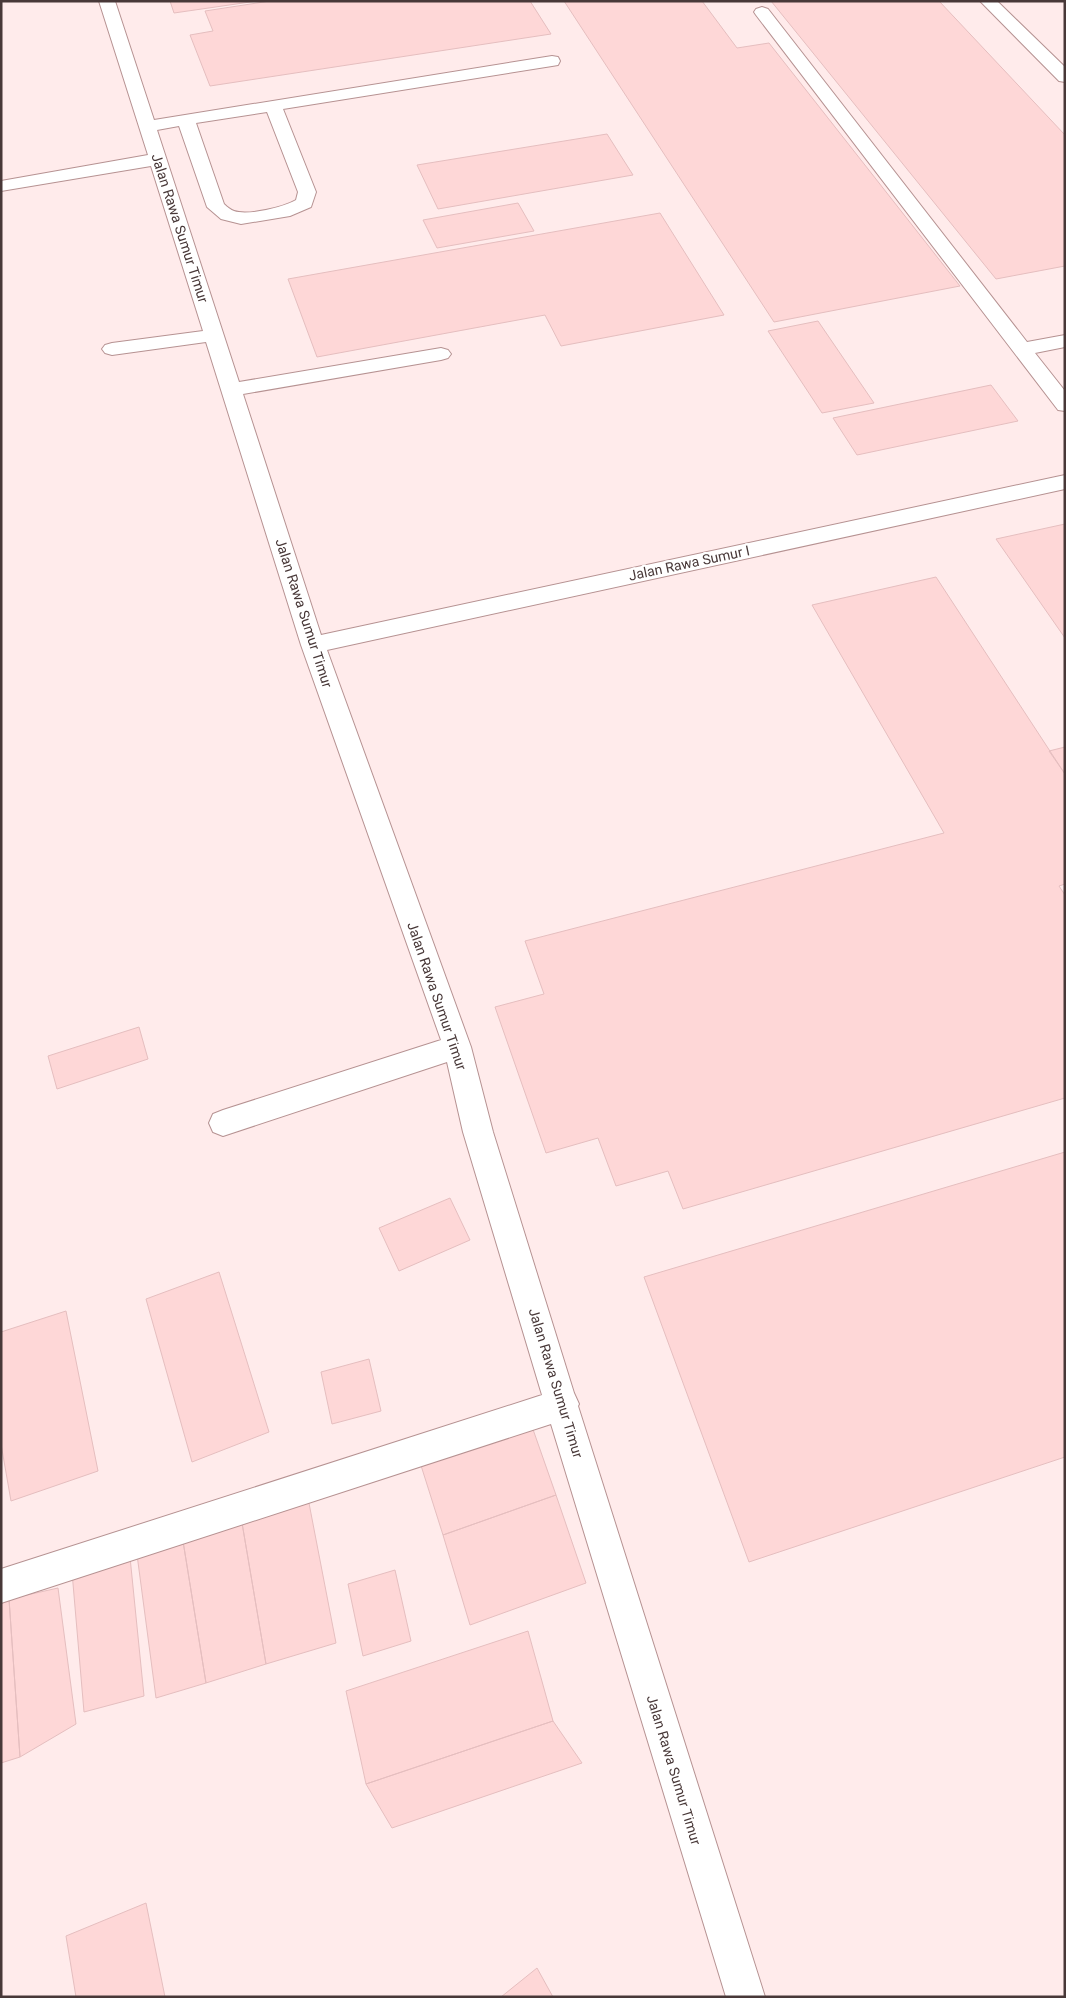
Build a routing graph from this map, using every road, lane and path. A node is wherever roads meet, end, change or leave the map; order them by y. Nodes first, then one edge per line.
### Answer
1 (107, 1) edge
2 (988, 1) edge
3 (762, 12) dead end
4 (552, 61) dead end
5 (1065, 77) edge
6 (273, 106) junction
7 (186, 120) junction
8 (148, 126) junction
9 (158, 159) junction
10 (1, 186) edge
11 (215, 335) junction
12 (1065, 341) edge
13 (112, 349) dead end
14 (1022, 349) junction
15 (441, 354) dead end
16 (232, 390) junction
17 (1065, 405) edge
18 (1065, 482) edge
19 (313, 645) junction
20 (457, 1047) junction
21 (223, 1123) dead end
22 (563, 1404) junction
23 (1, 1586) edge
24 (746, 1997) edge

1 - 8 street, Jalan Rawa Sumur Timur
2 - 5 street
3 - 14 street
4 - 6 street
6 - 7 street
6 - 7 street
7 - 8 street
8 - 9 street, Jalan Rawa Sumur Timur
9 - 10 street
9 - 11 street, Jalan Rawa Sumur Timur
11 - 13 street
11 - 16 street, Jalan Rawa Sumur Timur
12 - 14 street
14 - 17 street
15 - 16 street
16 - 19 street, Jalan Rawa Sumur Timur
18 - 19 street, Jalan Rawa Sumur I
19 - 20 street, Jalan Rawa Sumur Timur
20 - 21 street
20 - 22 street, Jalan Rawa Sumur Timur
22 - 23 street
22 - 24 street, Jalan Rawa Sumur Timur

